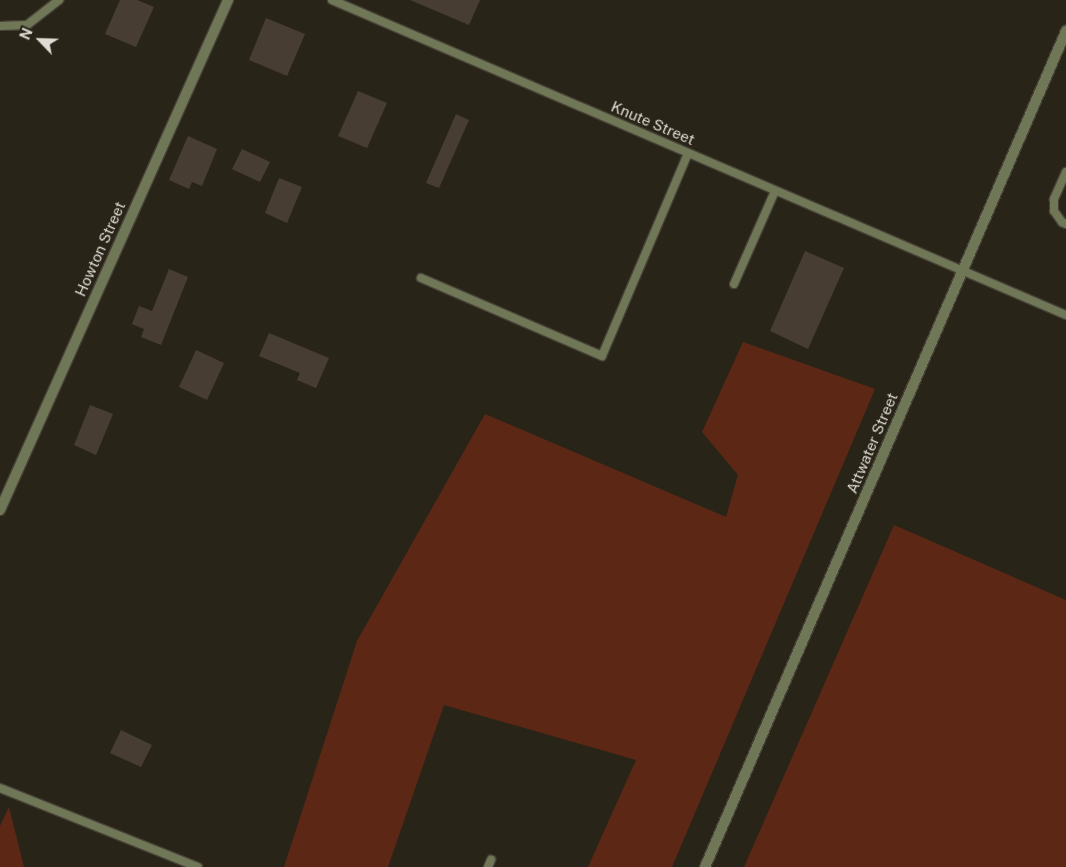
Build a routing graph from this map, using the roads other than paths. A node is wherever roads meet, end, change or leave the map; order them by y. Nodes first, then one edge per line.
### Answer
1 (59, 0) edge
2 (228, 0) edge
3 (332, 0) edge
4 (0, 26) edge
5 (1066, 31) edge
6 (688, 153) junction
7 (1066, 172) edge
8 (775, 191) junction
9 (1066, 224) edge
10 (963, 271) junction
11 (421, 278) dead end
12 (734, 284) dead end
13 (1066, 315) edge
14 (0, 508) edge
15 (0, 788) edge
16 (198, 867) edge
17 (705, 867) edge

1 - 4 lane
2 - 14 street, Howton Street
3 - 6 lane, Knute Street
5 - 10 street, Attwater Street
6 - 8 lane, Knute Street
6 - 11 lane
7 - 9 lane
8 - 10 lane, Knute Street
8 - 12 lane
10 - 13 lane, Knute Street
10 - 17 street, Attwater Street
15 - 16 lane

